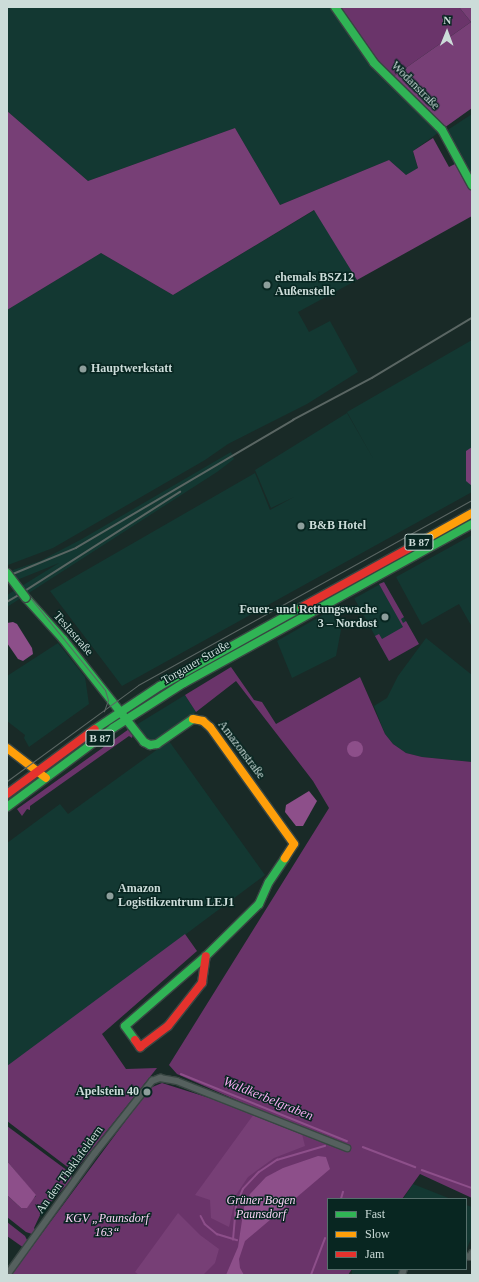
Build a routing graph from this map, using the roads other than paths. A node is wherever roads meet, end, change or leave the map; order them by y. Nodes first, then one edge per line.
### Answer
1 (335, 7) edge
2 (472, 186) edge
3 (472, 513) edge
4 (472, 524) edge
5 (7, 573) edge
6 (120, 712) junction
7 (126, 719) junction
8 (7, 748) edge
9 (37, 772) junction
10 (46, 778) junction
11 (7, 794) edge
12 (7, 807) edge
13 (206, 956) junction
14 (347, 1148) dead end
15 (8, 1275) edge

1 - 2 main road, Wodanstraße
3 - 6 main road, Torgauer Straße / B 87
4 - 7 main road, Torgauer Straße / B 87
5 - 6 main road, Teslastraße, bridge
6 - 7 main road, Amazonstraße
6 - 9 main road, Torgauer Straße / B 87
7 - 10 main road, Torgauer Straße / B 87
7 - 13 main road, Amazonstraße
8 - 9 main road
9 - 10 main road
9 - 11 main road, Torgauer Straße / B 87
10 - 12 main road, Torgauer Straße / B 87
13 - 13 main road
14 - 15 street, An den Theklafeldern

